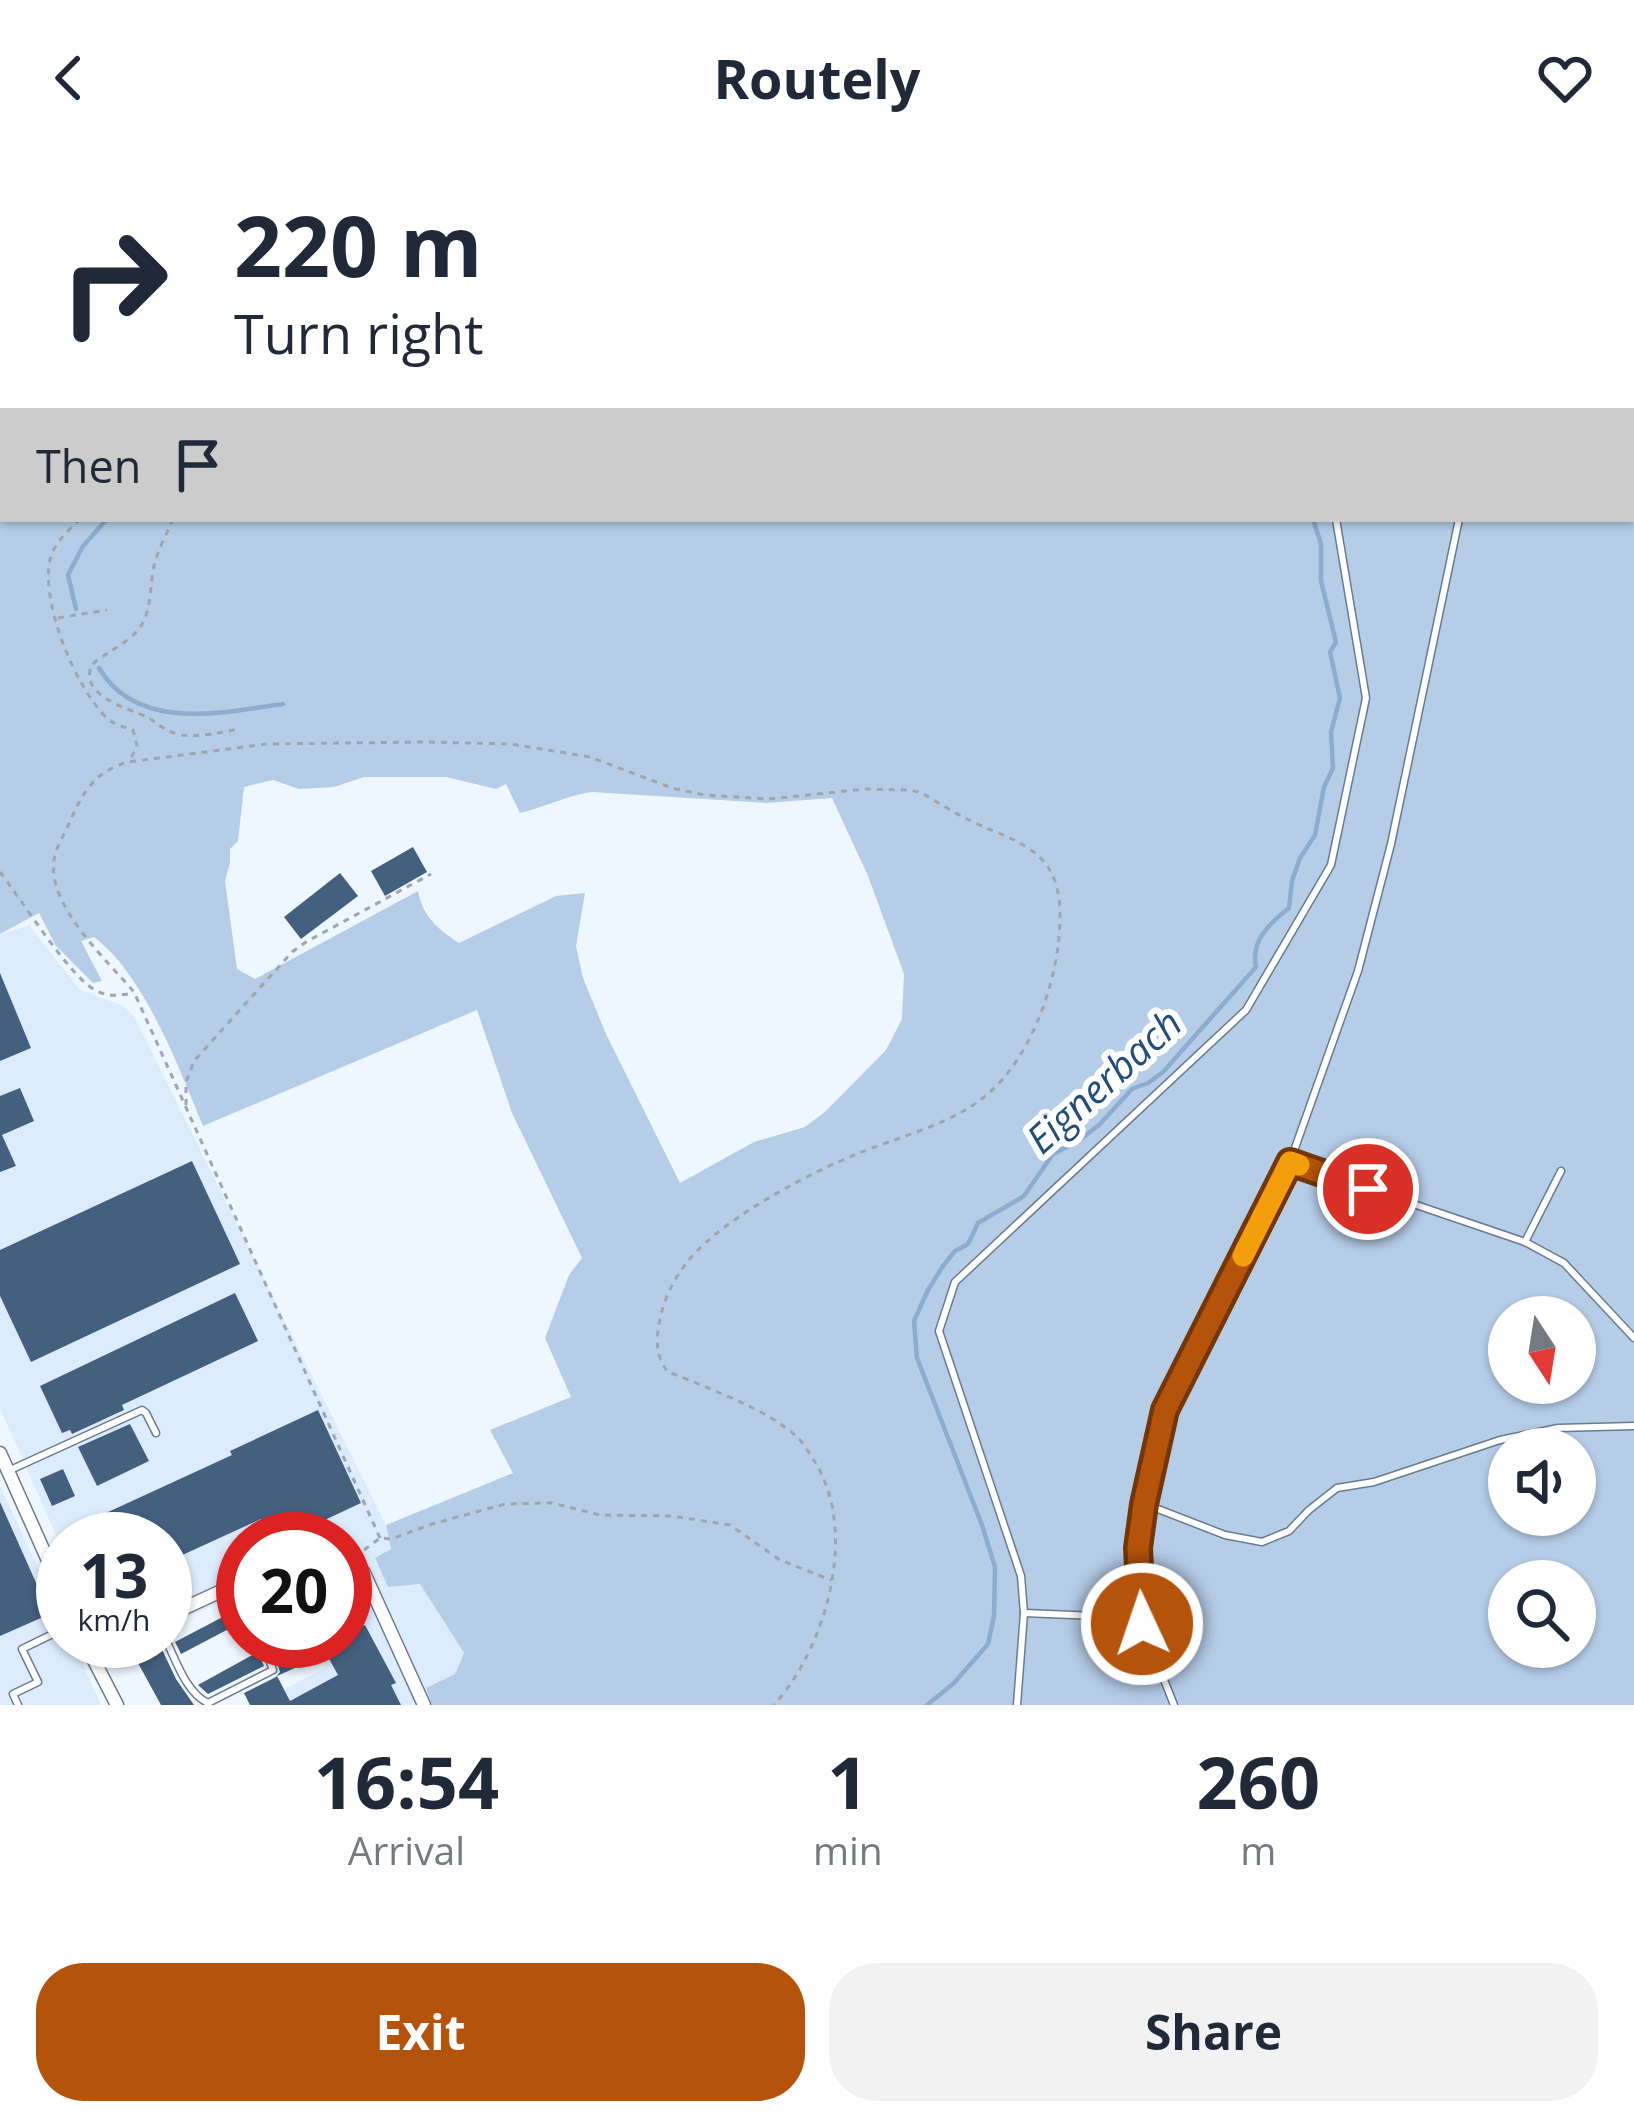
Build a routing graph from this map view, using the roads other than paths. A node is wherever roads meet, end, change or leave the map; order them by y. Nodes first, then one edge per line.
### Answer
1 (1337, 522) edge
2 (1458, 522) edge
3 (1290, 1162) junction
4 (1561, 1171) dead end
5 (1525, 1242) junction
6 (1634, 1338) edge
7 (1634, 1426) edge
8 (156, 1433) dead end
9 (0, 1453) edge
10 (8, 1471) junction
11 (1144, 1504) junction
12 (36, 1534) edge
13 (372, 1591) edge
14 (1024, 1613) junction
15 (1142, 1624) junction
16 (36, 1642) edge
17 (98, 1668) edge
18 (181, 1668) edge
19 (272, 1668) edge
20 (18, 1705) edge
21 (117, 1705) edge
22 (424, 1705) edge
23 (1017, 1705) edge
24 (1174, 1705) edge

1 - 14 lane
2 - 3 lane
3 - 5 lane
3 - 11 lane
4 - 5 lane
5 - 6 lane
7 - 11 lane
8 - 10 lane
9 - 10 street
10 - 12 street
11 - 15 lane
13 - 22 street
14 - 15 lane
14 - 23 lane
15 - 24 lane
16 - 20 lane
17 - 21 street
18 - 19 lane

